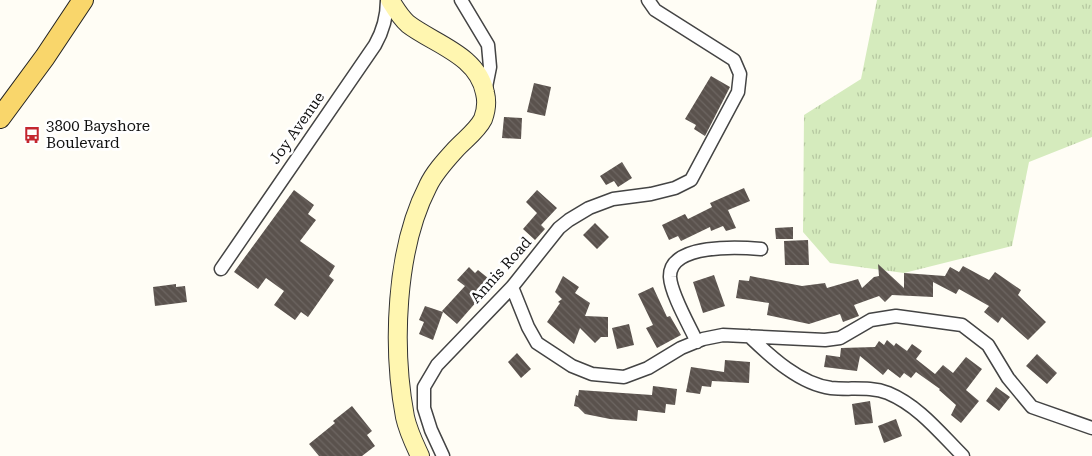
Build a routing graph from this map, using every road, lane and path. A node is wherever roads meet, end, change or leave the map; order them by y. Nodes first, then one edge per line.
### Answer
1 (83, 0) edge
2 (388, 0) edge
3 (461, 0) edge
4 (648, 0) edge
5 (485, 92) junction
6 (0, 118) edge
7 (761, 249) dead end
8 (221, 269) dead end
9 (512, 287) junction
10 (749, 336) junction
11 (697, 342) junction
12 (1092, 428) edge
13 (420, 456) edge
14 (444, 456) edge
15 (963, 456) edge

1 - 6 main road
2 - 5 street
2 - 8 street, Joy Avenue
3 - 5 street
4 - 9 street, Annis Road
5 - 13 street
7 - 11 street
9 - 11 street
9 - 14 street, Annis Road
10 - 11 street
10 - 12 street
10 - 15 street

